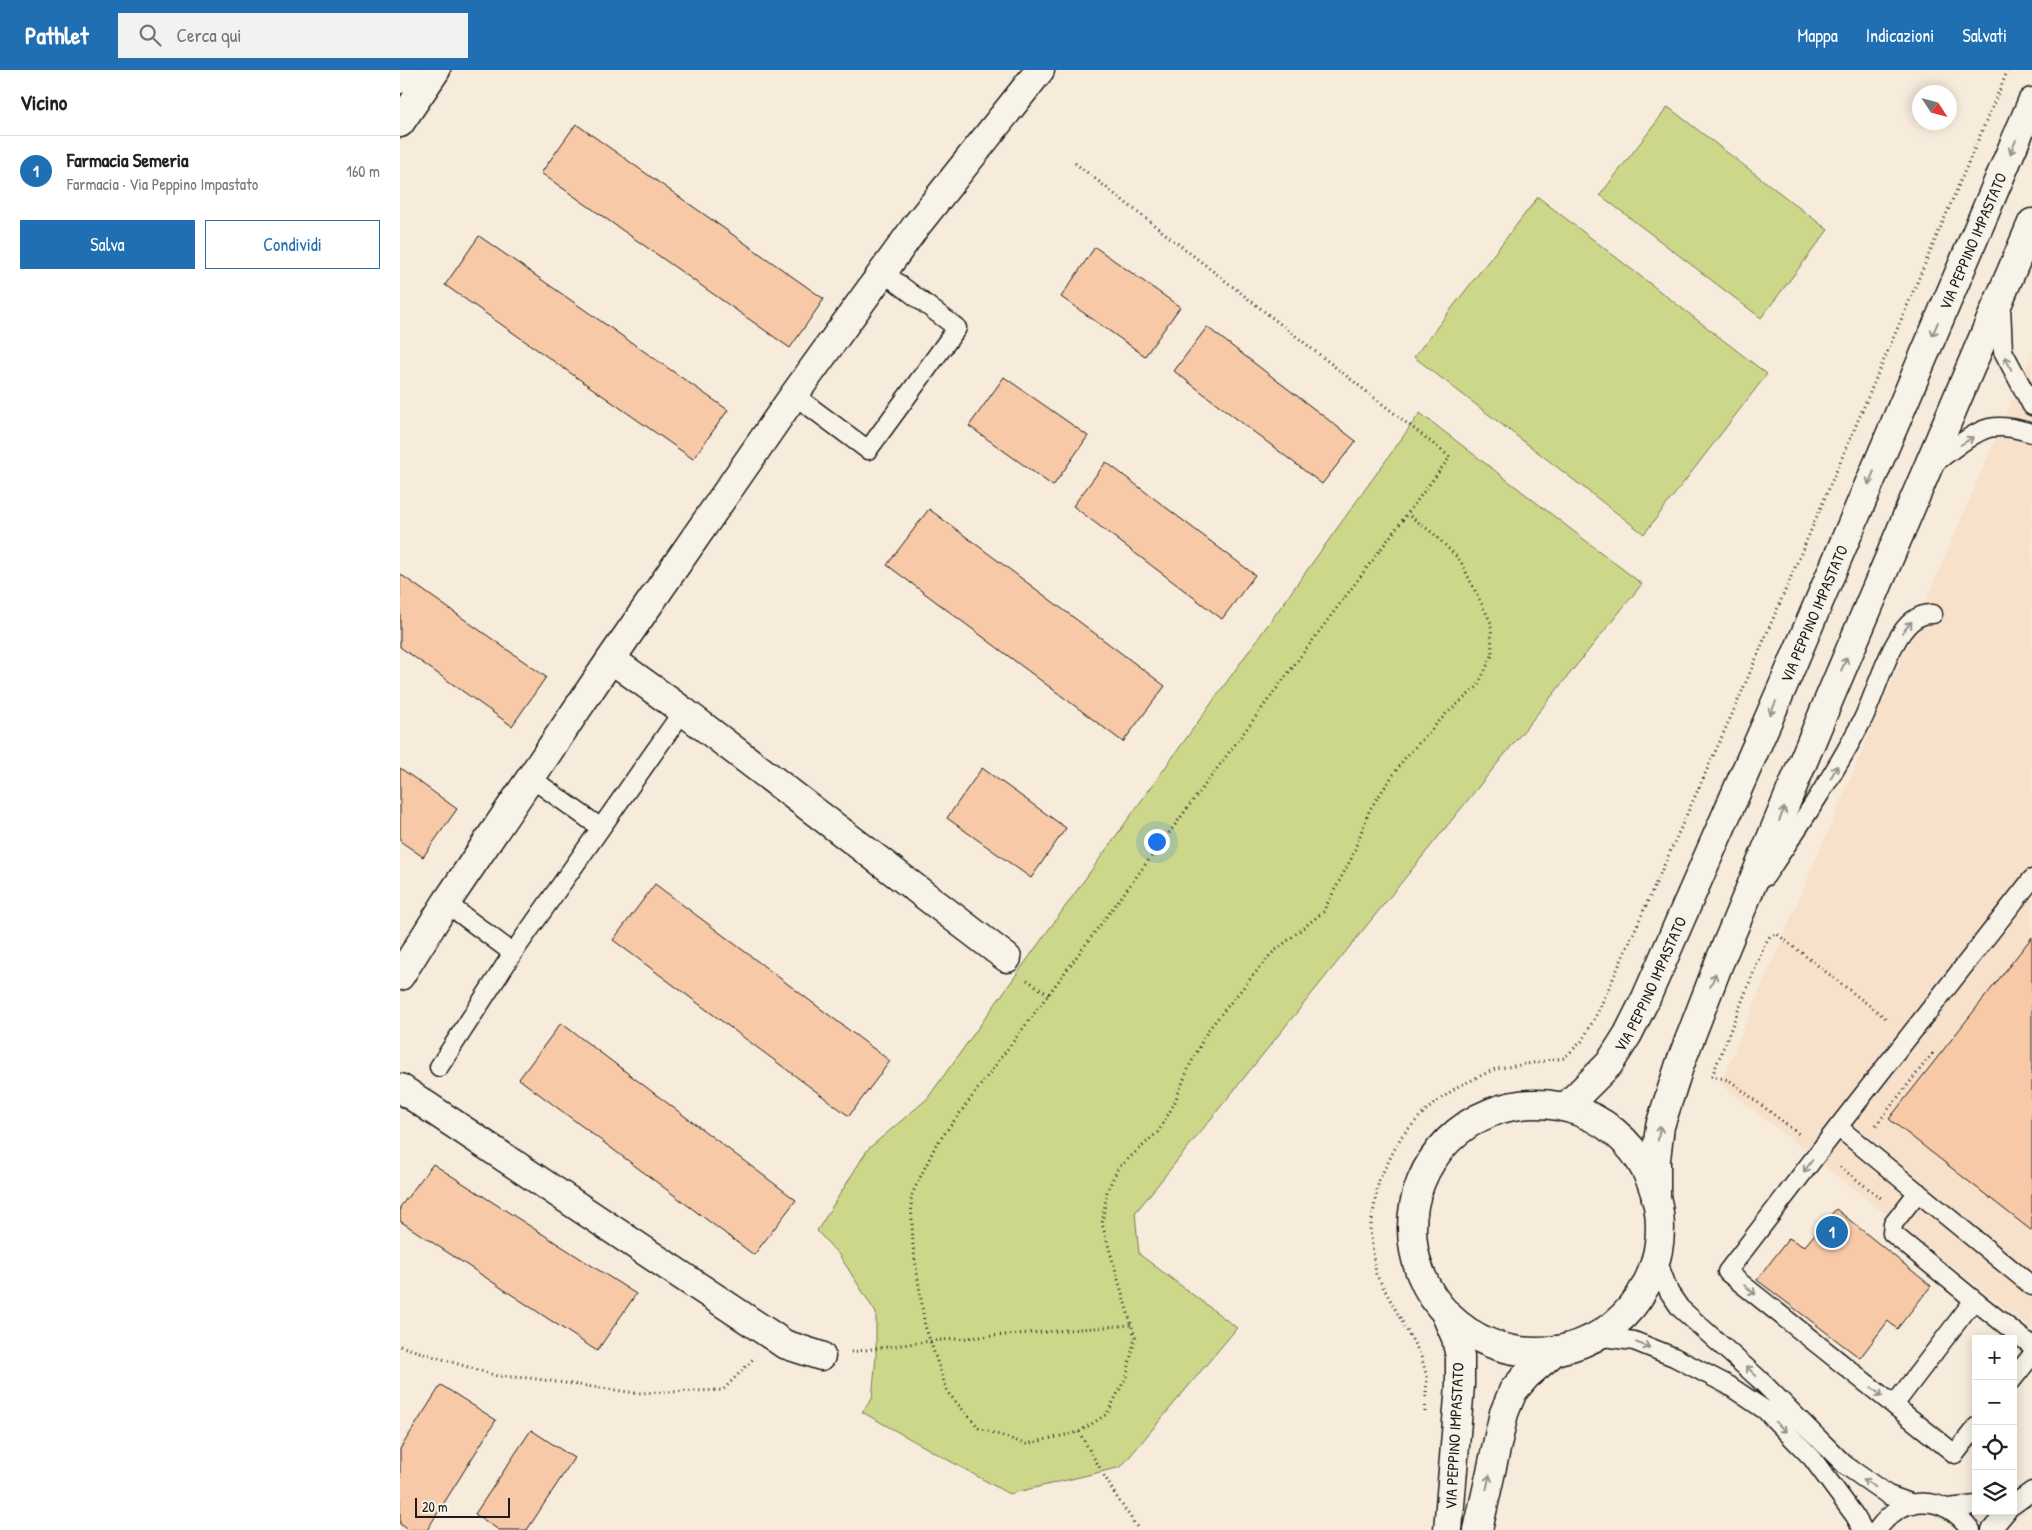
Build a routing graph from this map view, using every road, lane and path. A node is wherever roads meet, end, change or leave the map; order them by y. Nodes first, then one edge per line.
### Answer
1 (407, 70) edge
2 (436, 70) edge
3 (1040, 70) edge
4 (2008, 70) edge
5 (400, 79) edge
6 (2032, 102) edge
7 (401, 123) edge
8 (1075, 163) dead end
9 (2032, 223) edge
10 (883, 272) junction
11 (2000, 298) junction
12 (794, 395) junction
13 (2032, 406) edge
14 (2032, 433) edge
15 (1927, 469) junction
16 (1407, 514) junction
17 (1933, 614) dead end
18 (611, 659) junction
19 (683, 711) junction
20 (532, 778) junction
21 (601, 828) junction
22 (2032, 879) edge
23 (446, 904) junction
24 (1740, 915) junction
25 (513, 953) junction
26 (1006, 958) dead end
27 (400, 976) edge
28 (1909, 1036) junction
29 (438, 1067) dead end
30 (1703, 1074) dead end
31 (1712, 1076) junction
32 (400, 1088) edge
33 (1566, 1107) junction
34 (1838, 1127) junction
35 (1860, 1145) junction
36 (1820, 1150) junction
37 (1918, 1192) junction
38 (1656, 1199) junction
39 (1901, 1214) junction
40 (1656, 1257) junction
41 (2032, 1286) edge
42 (1974, 1300) junction
43 (1446, 1315) junction
44 (1132, 1325) junction
45 (1596, 1336) junction
46 (774, 1337) junction
47 (930, 1342) junction
48 (400, 1346) edge
49 (2032, 1346) edge
50 (1556, 1350) junction
51 (2032, 1354) edge
52 (821, 1356) joint
53 (2017, 1374) edge
54 (1894, 1405) junction
55 (1424, 1422) dead end
56 (1079, 1432) junction
57 (1972, 1432) edge
58 (2032, 1485) edge
59 (2032, 1491) edge
60 (2017, 1492) edge
61 (2017, 1502) edge
62 (1913, 1504) junction
63 (1972, 1505) edge
64 (1948, 1508) junction
65 (2004, 1515) edge
66 (1139, 1530) edge
67 (1448, 1530) edge
68 (1478, 1530) edge
69 (1863, 1530) edge
70 (1877, 1530) edge
71 (1970, 1530) edge
72 (1991, 1530) edge

1 - 5 street
2 - 7 street
3 - 10 street
4 - 55 path
6 -> 33 street, VIA PEPPINO IMPASTATO
8 - 16 path
9 - 11 street
10 - 12 street
10 - 12 lane
13 -> 11 lane
11 - 15 street
12 - 18 street
15 -> 14 lane
24 -> 15 street
16 - 44 path
16 - 47 path
24 -> 17 lane
18 - 19 street
18 - 20 street
19 - 21 lane
19 - 26 street
20 - 21 lane
20 - 23 street
21 - 25 lane
22 - 28 lane
23 - 25 lane
23 - 27 street
38 -> 24 street
25 - 29 lane
28 - 31 path
28 - 34 lane
28 - 35 path
30 - 31 path
31 - 36 path
32 - 46 street
33 - 38 street
33 - 43 street
34 - 35 lane
34 - 36 lane
35 - 37 lane
36 - 39 path
36 -> 54 lane
37 - 39 lane
37 - 41 lane
38 - 40 street
39 - 42 lane
40 - 45 street
62 -> 40 lane
42 - 49 lane
42 - 54 lane
43 - 50 street
43 - 67 street, VIA PEPPINO IMPASTATO
44 - 47 path
44 - 56 path
45 - 50 street
45 -> 69 lane
46 - 48 path
46 - 52 street
47 - 52 path
47 - 56 path
68 -> 50 street, VIA PEPPINO IMPASTATO
51 - 53 lane
54 - 57 lane
56 - 66 path
58 - 60 lane
59 - 61 lane
62 - 64 lane
62 - 70 lane
63 - 64 lane
64 - 71 lane
65 - 72 lane

